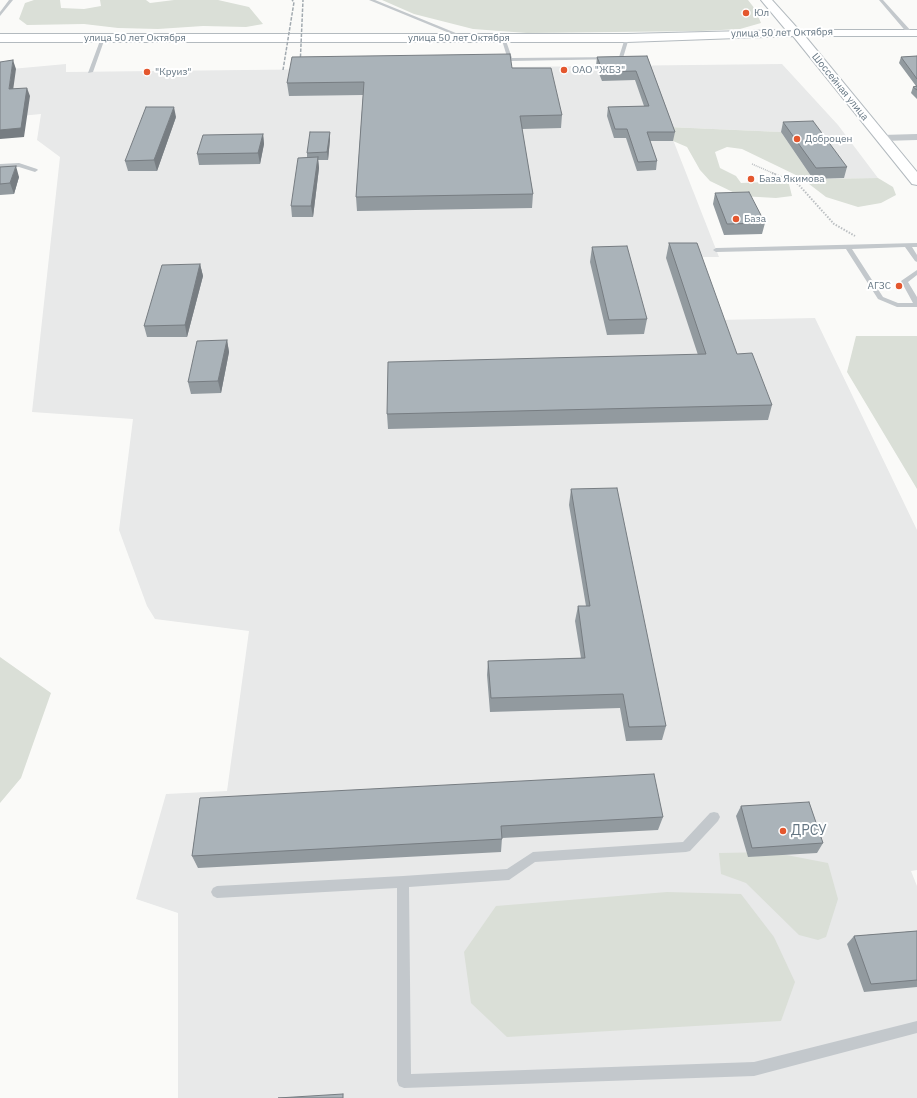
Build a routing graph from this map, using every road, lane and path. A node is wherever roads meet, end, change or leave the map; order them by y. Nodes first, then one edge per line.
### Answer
1 (11, 0) edge
2 (371, 0) edge
3 (766, 0) edge
4 (881, 0) edge
5 (0, 14) edge
6 (795, 32) junction
7 (914, 33) edge
8 (0, 38) edge
9 (104, 38) junction
10 (466, 38) junction
11 (503, 38) junction
12 (627, 38) junction
13 (90, 72) dead end
14 (917, 137) edge
15 (882, 138) junction
16 (752, 164) dead end
17 (0, 166) edge
18 (35, 170) dead end
19 (917, 181) edge
20 (907, 245) junction
21 (917, 245) edge
22 (873, 246) junction
23 (848, 247) junction
24 (716, 250) dead end
25 (917, 260) edge
26 (917, 272) edge
27 (917, 304) edge
28 (714, 817) dead end
29 (403, 882) junction
30 (217, 892) dead end
31 (917, 1026) edge

1 - 5 lane
2 - 10 lane
3 - 6 main road, Шоссейная улица
4 - 7 lane
6 - 7 main road, улица 50 лет Октября
6 - 12 main road, улица 50 лет Октября
6 - 15 main road, Шоссейная улица
8 - 9 main road, улица 50 лет Октября
9 - 10 main road, улица 50 лет Октября
9 - 13 lane
10 - 11 main road, улица 50 лет Октября
11 - 12 main road, улица 50 лет Октября
11 - 12 lane
14 - 15 street
15 - 19 main road, Шоссейная улица
16 - 22 path
17 - 18 lane
20 - 21 lane
20 - 22 lane
20 - 25 lane
22 - 23 lane
23 - 24 lane
23 - 27 lane
26 - 27 lane
28 - 29 lane
29 - 30 lane
29 - 31 lane

